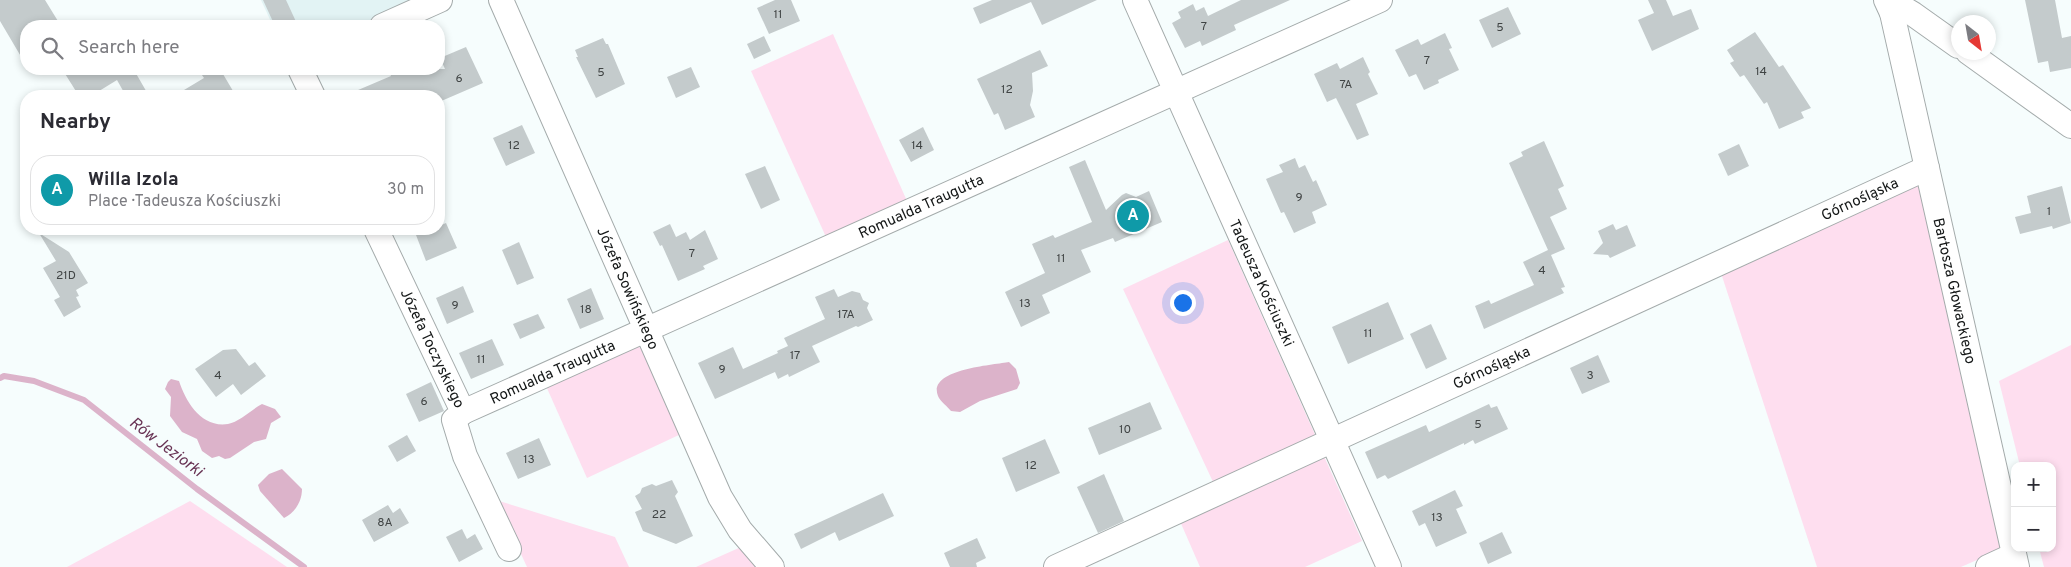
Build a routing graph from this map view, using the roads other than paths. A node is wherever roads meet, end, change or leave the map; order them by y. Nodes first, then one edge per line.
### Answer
1 (440, 0) edge
2 (501, 0) edge
3 (1134, 0) edge
4 (1380, 0) edge
5 (1889, 6) edge
6 (395, 20) edge
7 (1951, 41) edge
8 (1979, 60) edge
9 (303, 75) edge
10 (310, 90) edge
11 (1176, 92) junction
12 (2071, 126) edge
13 (1927, 168) junction
14 (379, 235) edge
15 (647, 329) junction
16 (463, 412) junction
17 (1332, 440) junction
18 (509, 549) dead end
19 (2016, 561) edge
20 (772, 567) edge
21 (1056, 567) edge
22 (1389, 567) edge
23 (1988, 567) edge

1 - 6 street
2 - 15 street, Józefa Sowińskiego
3 - 11 street, Tadeusza Kościuszki
4 - 11 street, Romualda Traugutta
5 - 7 street
5 - 13 street, Bartosza Głowackiego
8 - 12 street
9 - 10 street
11 - 15 street, Romualda Traugutta
11 - 17 street, Tadeusza Kościuszki
13 - 17 street, Górnośląska
13 - 19 street, Bartosza Głowackiego
14 - 16 street, Józefa Toczyskiego
15 - 16 street, Romualda Traugutta
15 - 20 street, Józefa Sowińskiego
16 - 18 street, Józefa Toczyskiego
17 - 21 street, Górnośląska
17 - 22 street, Tadeusza Kościuszki
19 - 23 street

